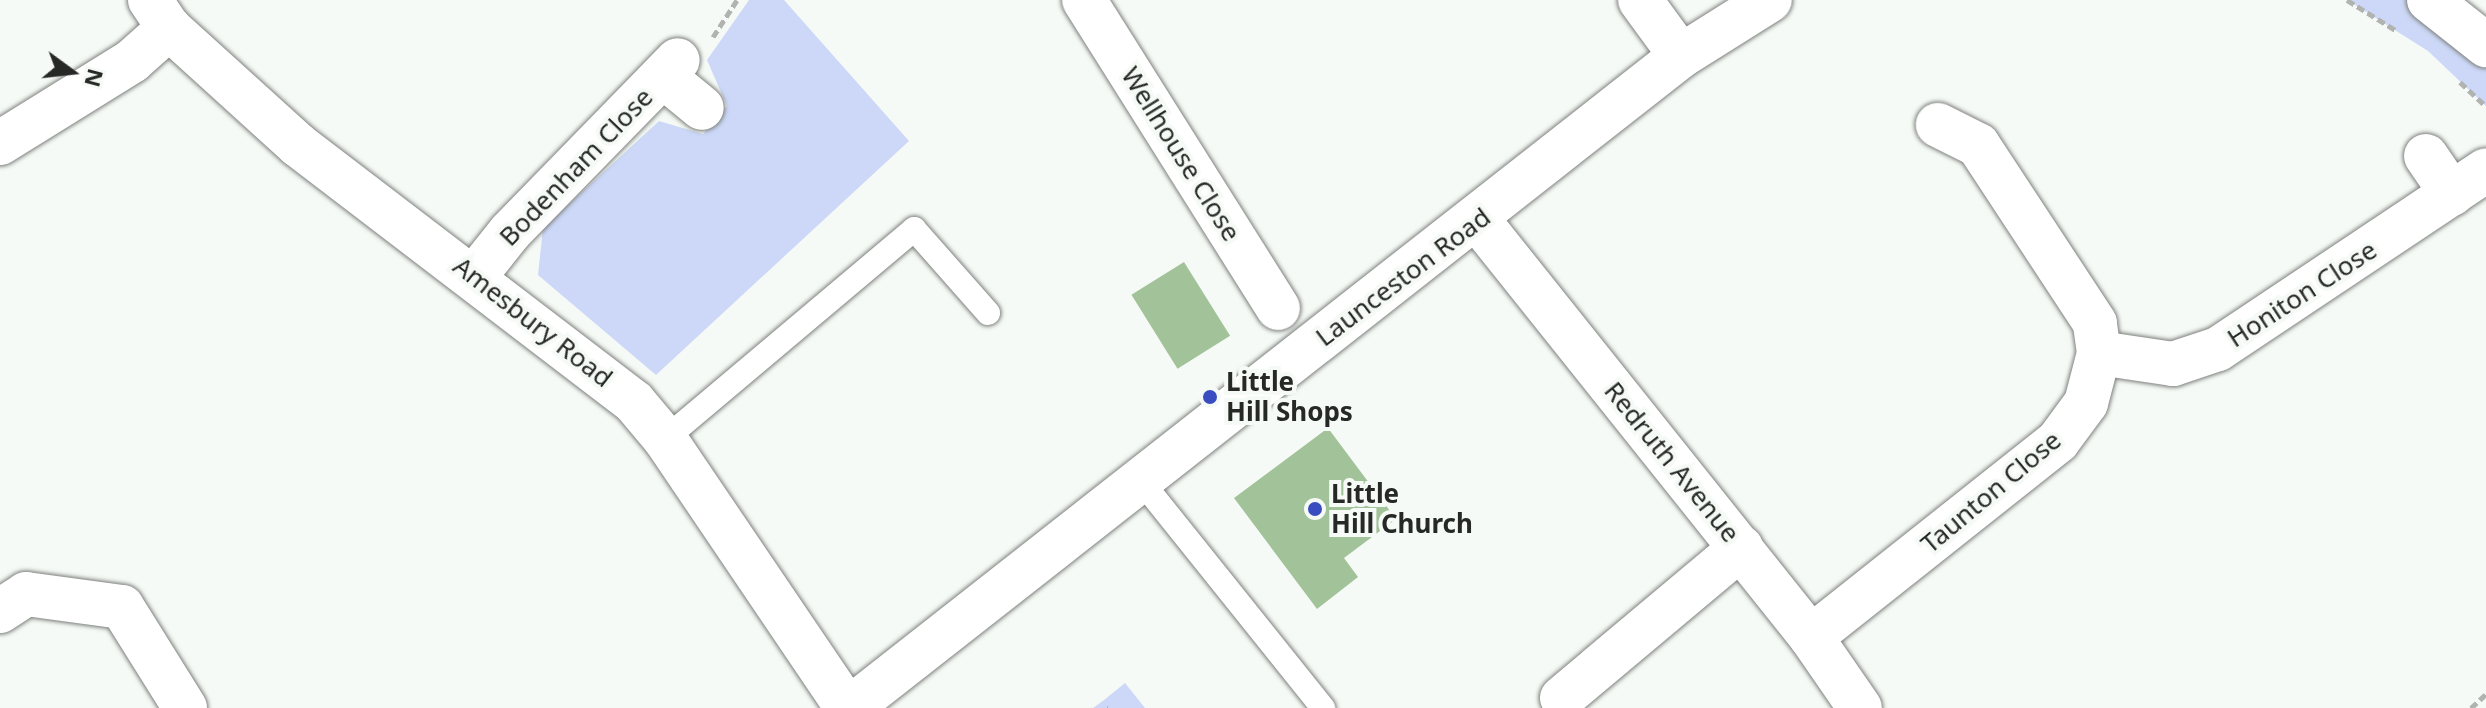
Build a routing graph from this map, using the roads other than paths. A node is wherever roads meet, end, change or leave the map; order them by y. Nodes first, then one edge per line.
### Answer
1 (1084, 0) edge
2 (1640, 0) edge
3 (1770, 0) edge
4 (2429, 0) edge
5 (155, 7) edge
6 (2486, 45) edge
7 (1681, 56) junction
8 (702, 108) dead end
9 (1938, 125) dead end
10 (0, 143) edge
11 (2426, 156) dead end
12 (2469, 182) edge
13 (1478, 220) junction
14 (475, 276) junction
15 (1278, 308) dead end
16 (988, 313) dead end
17 (2099, 353) junction
18 (665, 439) junction
19 (1142, 482) junction
20 (1741, 548) junction
21 (0, 611) edge
22 (1811, 637) junction
23 (1562, 698) dead end
24 (185, 708) edge
25 (849, 708) edge
26 (1323, 708) edge
27 (1860, 708) edge

1 - 15 street, Wellhouse Close
2 - 7 street
3 - 7 street, Launceston Road
4 - 6 street
5 - 10 street
5 - 14 street, Amesbury Road
7 - 13 street, Launceston Road
8 - 14 street, Bodenham Close
9 - 17 street, Taunton Close
11 - 12 street
12 - 17 street, Honiton Close
13 - 19 street, Launceston Road
13 - 20 street, Redruth Avenue
14 - 18 street, Amesbury Road
16 - 18 lane
17 - 22 street, Taunton Close
18 - 25 street, Amesbury Road
19 - 25 street, Launceston Road
19 - 26 lane
20 - 22 street, Redruth Avenue
20 - 23 street
21 - 24 street
22 - 27 street, Redruth Avenue

